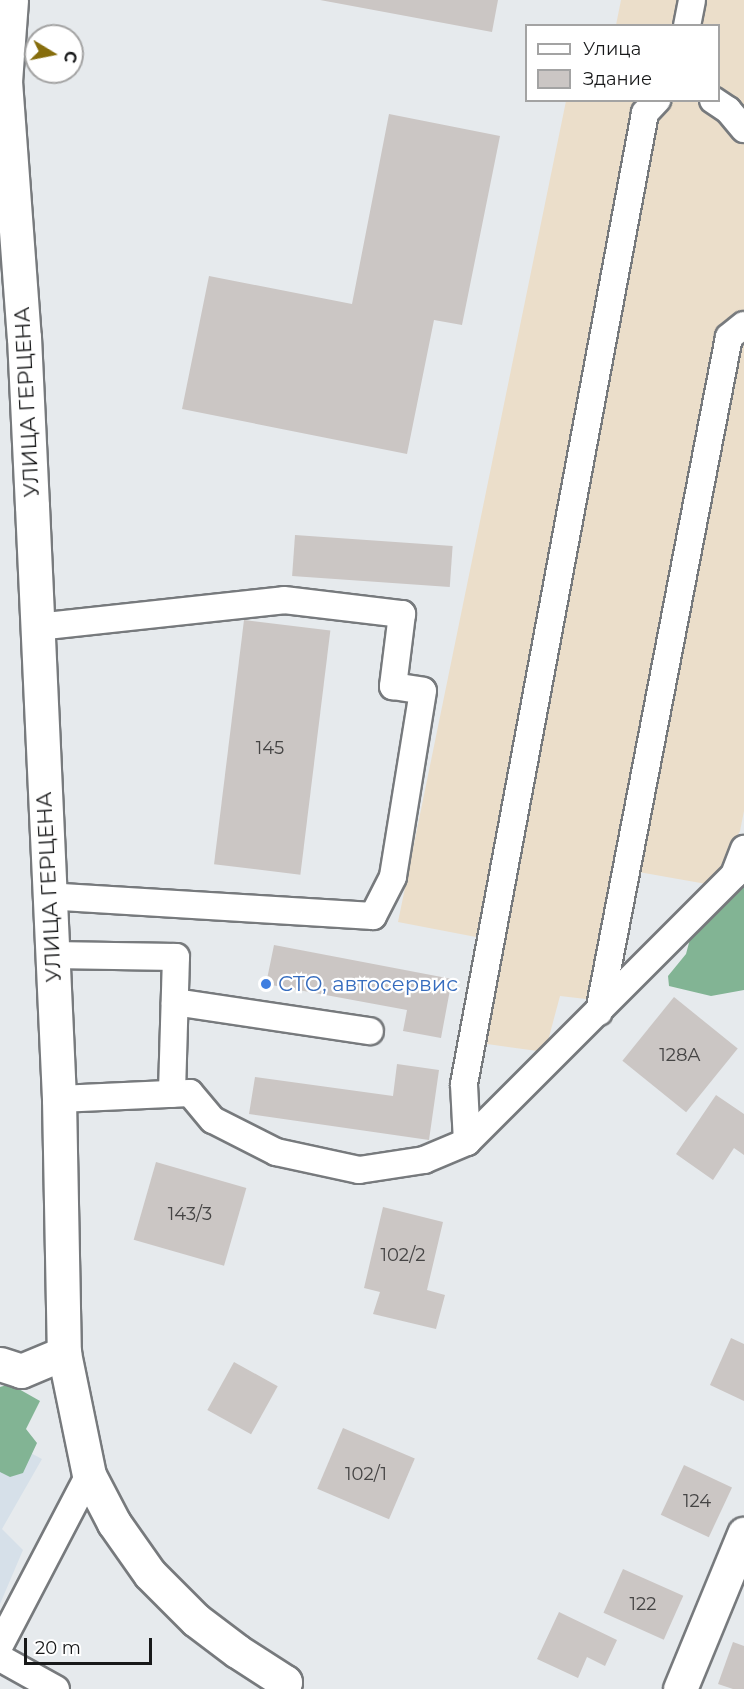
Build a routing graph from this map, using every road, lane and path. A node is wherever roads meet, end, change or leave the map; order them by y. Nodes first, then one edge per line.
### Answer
1 (11, 0) edge
2 (692, 0) edge
3 (687, 24) edge
4 (2, 81) edge
5 (655, 102) edge
6 (716, 102) edge
7 (744, 129) edge
8 (744, 325) edge
9 (12, 335) edge
10 (37, 627) junction
11 (744, 849) edge
12 (50, 896) junction
13 (52, 955) junction
14 (175, 1002) junction
15 (599, 1012) junction
16 (369, 1031) dead end
17 (172, 1094) junction
18 (59, 1099) junction
19 (467, 1142) junction
20 (64, 1353) junction
21 (0, 1364) edge
22 (89, 1475) junction
23 (744, 1534) edge
24 (0, 1646) edge
25 (0, 1658) edge
26 (290, 1686) edge
27 (56, 1689) edge
28 (680, 1689) edge

1 - 4 street, УЛИЦА ГЕРЦЕНА
2 - 3 lane
4 - 9 street, УЛИЦА ГЕРЦЕНА
5 - 19 lane
6 - 7 lane
8 - 15 lane
9 - 10 street, УЛИЦА ГЕРЦЕНА
10 - 12 street, УЛИЦА ГЕРЦЕНА
10 - 12 lane
11 - 15 lane
12 - 13 street, УЛИЦА ГЕРЦЕНА
13 - 14 lane
13 - 18 street, УЛИЦА ГЕРЦЕНА
14 - 16 lane
14 - 17 lane
15 - 19 lane
17 - 18 lane
17 - 19 lane
18 - 20 street, УЛИЦА ГЕРЦЕНА
20 - 21 street
20 - 22 street, УЛИЦА ГЕРЦЕНА
22 - 24 lane
22 - 26 street, УЛИЦА ГЕРЦЕНА
23 - 28 street
25 - 27 lane

